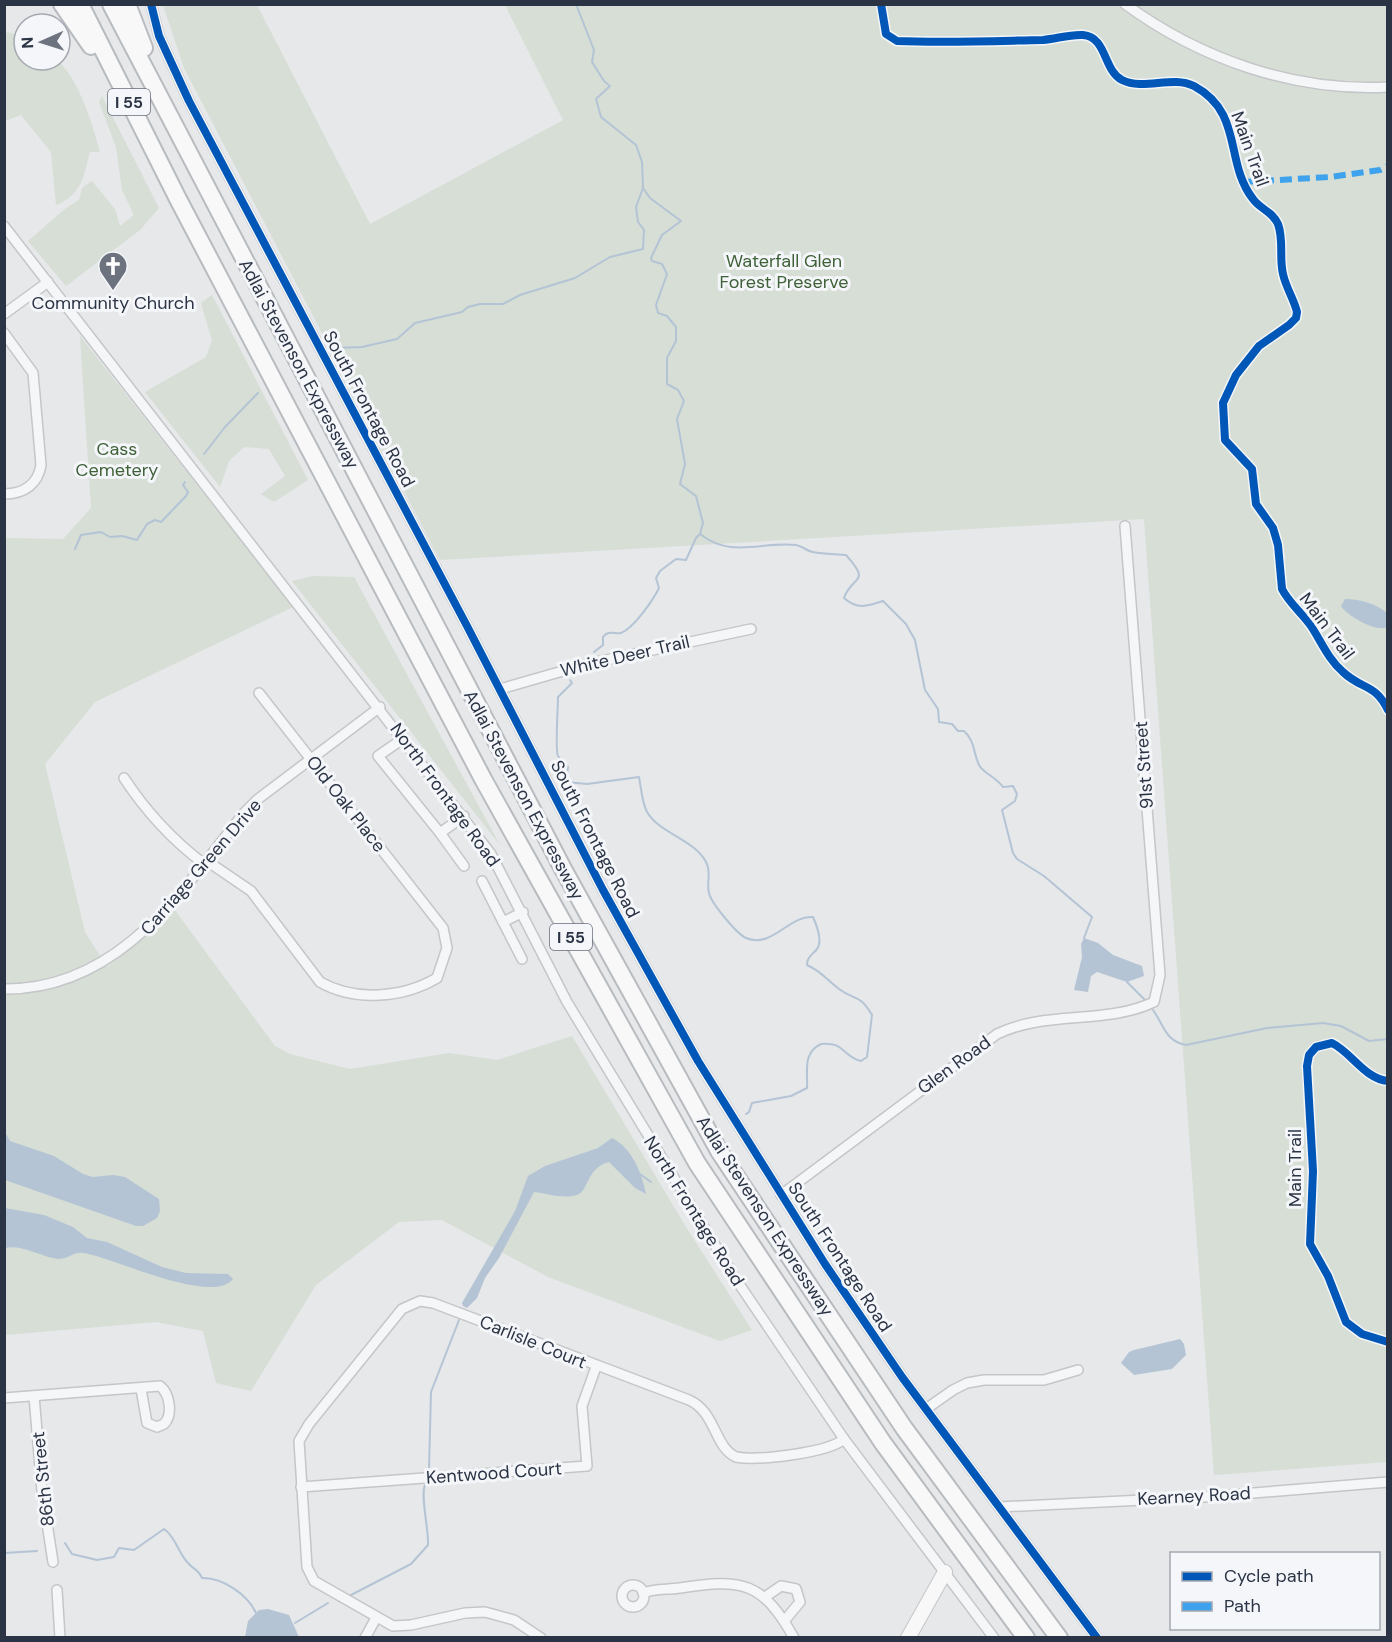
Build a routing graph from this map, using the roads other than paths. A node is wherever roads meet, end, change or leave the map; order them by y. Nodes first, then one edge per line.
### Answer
1 (62, 4) edge
2 (80, 4) edge
3 (111, 4) edge
4 (127, 4) edge
5 (151, 4) edge
6 (1125, 4) edge
7 (1388, 87) edge
8 (123, 91) junction
9 (168, 114) junction
10 (4, 226) edge
11 (48, 282) junction
12 (4, 314) edge
13 (4, 333) edge
14 (4, 494) edge
15 (1125, 526) dead end
16 (751, 629) dead end
17 (500, 689) junction
18 (259, 693) dead end
19 (380, 707) junction
20 (404, 738) junction
21 (310, 759) junction
22 (124, 778) dead end
23 (464, 816) junction
24 (440, 833) junction
25 (205, 863) junction
26 (464, 866) dead end
27 (482, 881) dead end
28 (523, 912) junction
29 (503, 922) junction
30 (522, 959) dead end
31 (4, 989) edge
32 (1154, 1002) joint
33 (781, 1195) junction
34 (596, 1367) junction
35 (1078, 1370) dead end
36 (141, 1389) junction
37 (34, 1396) junction
38 (4, 1398) edge
39 (926, 1409) junction
40 (844, 1439) junction
41 (1388, 1482) edge
42 (301, 1487) junction
43 (999, 1507) junction
44 (53, 1562) dead end
45 (945, 1572) junction
46 (57, 1590) dead end
47 (643, 1593) dead end
48 (765, 1597) junction
49 (376, 1618) junction
50 (785, 1620) junction
51 (60, 1638) edge
52 (365, 1638) edge
53 (541, 1638) edge
54 (794, 1638) edge
55 (908, 1638) edge
56 (994, 1638) edge
57 (1026, 1638) edge
58 (1059, 1638) edge
59 (1097, 1638) edge

1 - 8 highway
2 - 8 highway, Adlai Stevenson Expressway / I 55
3 - 9 highway, Adlai Stevenson Expressway / I 55
4 - 9 highway
5 - 17 street, South Frontage Road
6 - 7 street
8 - 57 highway, Adlai Stevenson Expressway / I 55
9 - 58 highway, Adlai Stevenson Expressway / I 55
10 - 11 street, North Frontage Road
11 - 12 street
11 - 19 street, North Frontage Road
13 - 14 street
15 - 32 street, 91st Street
16 - 17 street, White Deer Trail
17 - 33 street, South Frontage Road
18 - 21 street, Old Oak Place
19 - 20 street, North Frontage Road
19 - 21 street, Carriage Green Drive
20 - 23 street, North Frontage Road
20 - 24 street
21 - 25 street, Carriage Green Drive
21 - 25 street, Old Oak Place
22 - 25 street, Old Oak Place
23 - 24 street
23 - 28 street, North Frontage Road
24 - 26 street
25 - 31 street, Carriage Green Drive
27 - 29 street
28 - 29 street
28 - 40 street, North Frontage Road
29 - 30 street
32 - 33 street, Glen Road
33 - 39 street, South Frontage Road
34 - 40 street, Carlisle Court
34 - 42 street, Kentwood Court
34 - 42 street, Carlisle Court
35 - 39 street
36 - 36 street
36 - 37 street
37 - 38 street
37 - 44 street, 86th Street
39 - 43 street, South Frontage Road
40 - 45 street, North Frontage Road
41 - 43 street, Kearney Road
42 - 49 street, Carlisle Court
43 - 59 street, South Frontage Road
45 - 55 street
45 - 56 street, North Frontage Road
46 - 51 street
47 - 48 street
48 - 50 street
48 - 50 street
49 - 52 street
49 - 53 street, Carlisle Court
50 - 54 street

